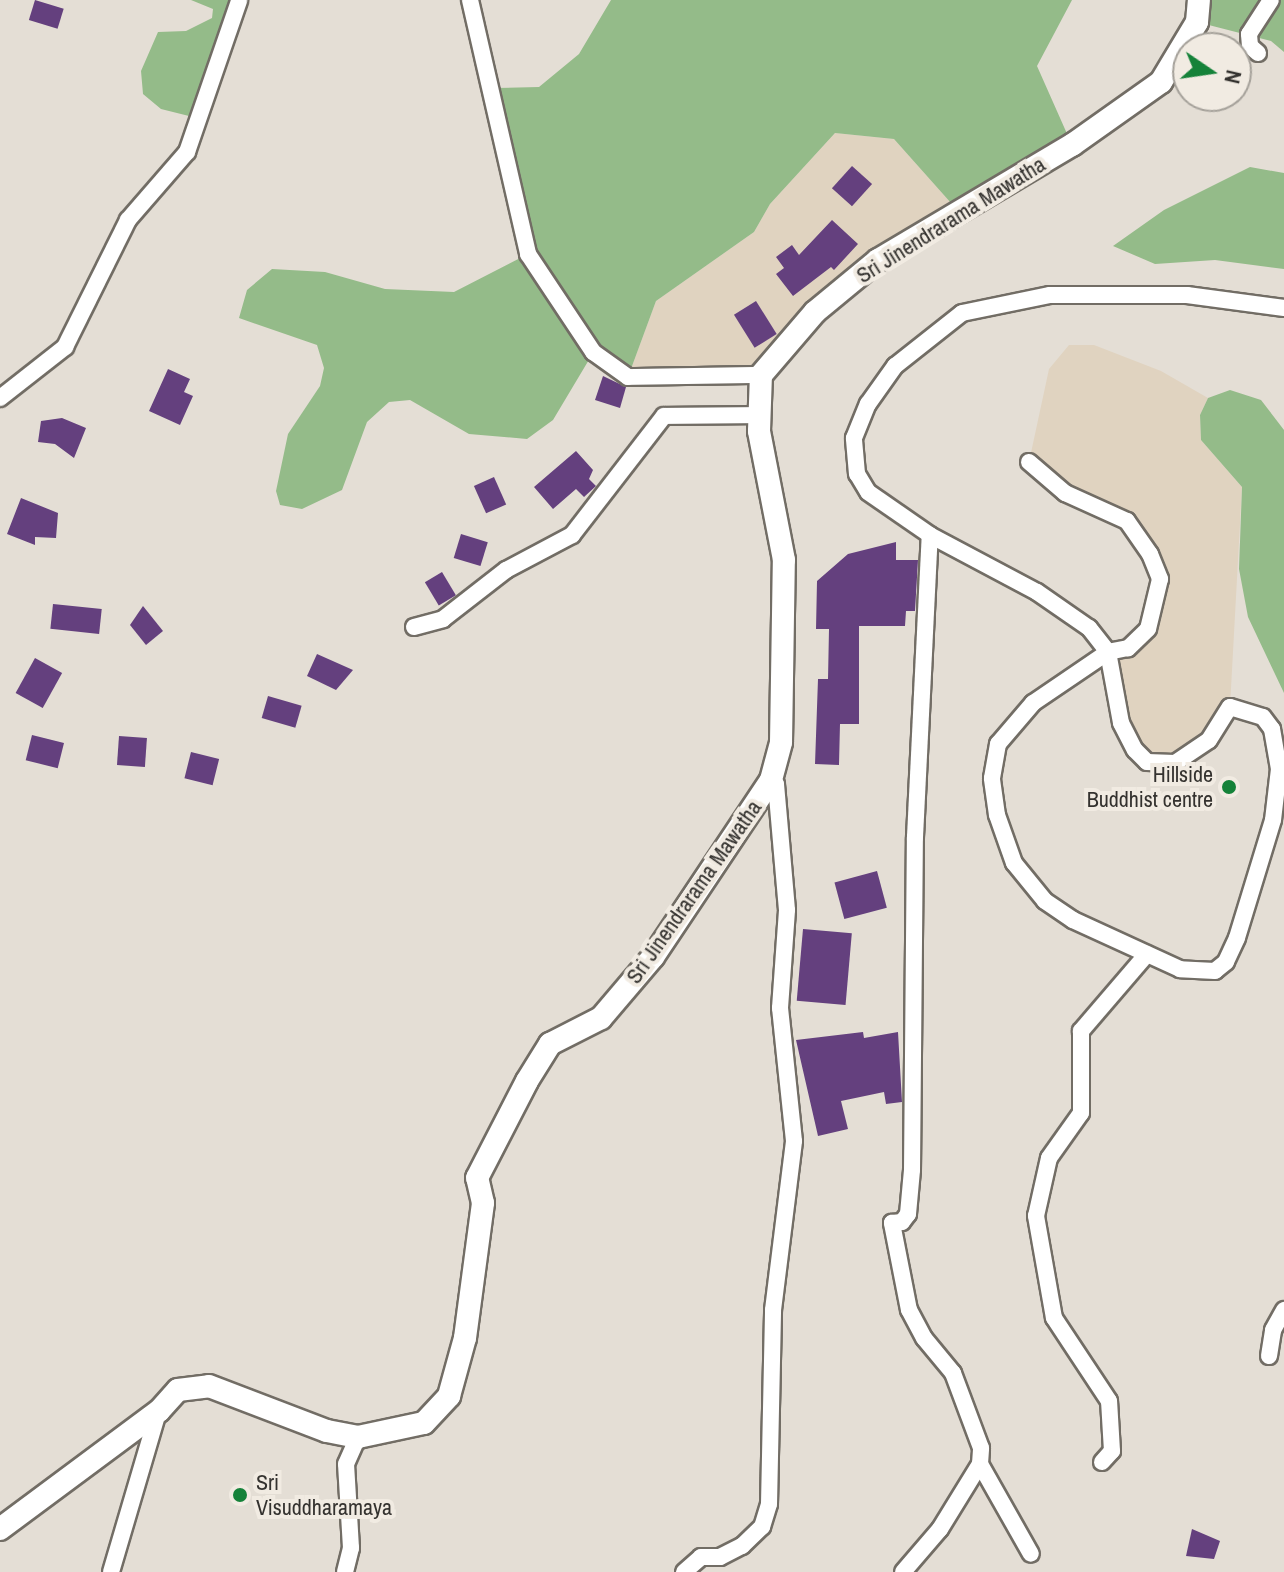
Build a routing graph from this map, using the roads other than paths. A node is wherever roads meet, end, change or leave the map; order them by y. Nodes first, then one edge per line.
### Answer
1 (238, 0) edge
2 (253, 0) edge
3 (470, 0) edge
4 (1199, 0) edge
5 (1271, 0) edge
6 (1258, 53) dead end
7 (1284, 308) edge
8 (761, 375) junction
9 (0, 398) edge
10 (759, 415) junction
11 (1029, 462) dead end
12 (930, 535) junction
13 (414, 627) dead end
14 (1108, 652) junction
15 (771, 780) junction
16 (1147, 954) junction
17 (1284, 1310) edge
18 (1269, 1356) dead end
19 (159, 1411) junction
20 (358, 1437) junction
21 (1102, 1462) dead end
22 (980, 1464) junction
23 (0, 1529) edge
24 (1031, 1554) dead end
25 (111, 1572) edge
26 (345, 1572) edge
27 (684, 1572) edge
28 (903, 1572) edge

1 - 2 street
1 - 9 street
3 - 8 street
4 - 8 main road, Sri Jinendrarama Mawatha
5 - 6 street
7 - 12 street
8 - 10 main road, Sri Jinendrarama Mawatha
10 - 13 street
10 - 15 main road, Sri Jinendrarama Mawatha
11 - 14 street
12 - 14 street
12 - 22 street
14 - 16 street
14 - 16 street
15 - 20 main road, Sri Jinendrarama Mawatha
15 - 27 street
16 - 21 street
17 - 18 street
19 - 20 main road
19 - 23 main road
19 - 25 street
20 - 26 street
22 - 24 street
22 - 28 street

